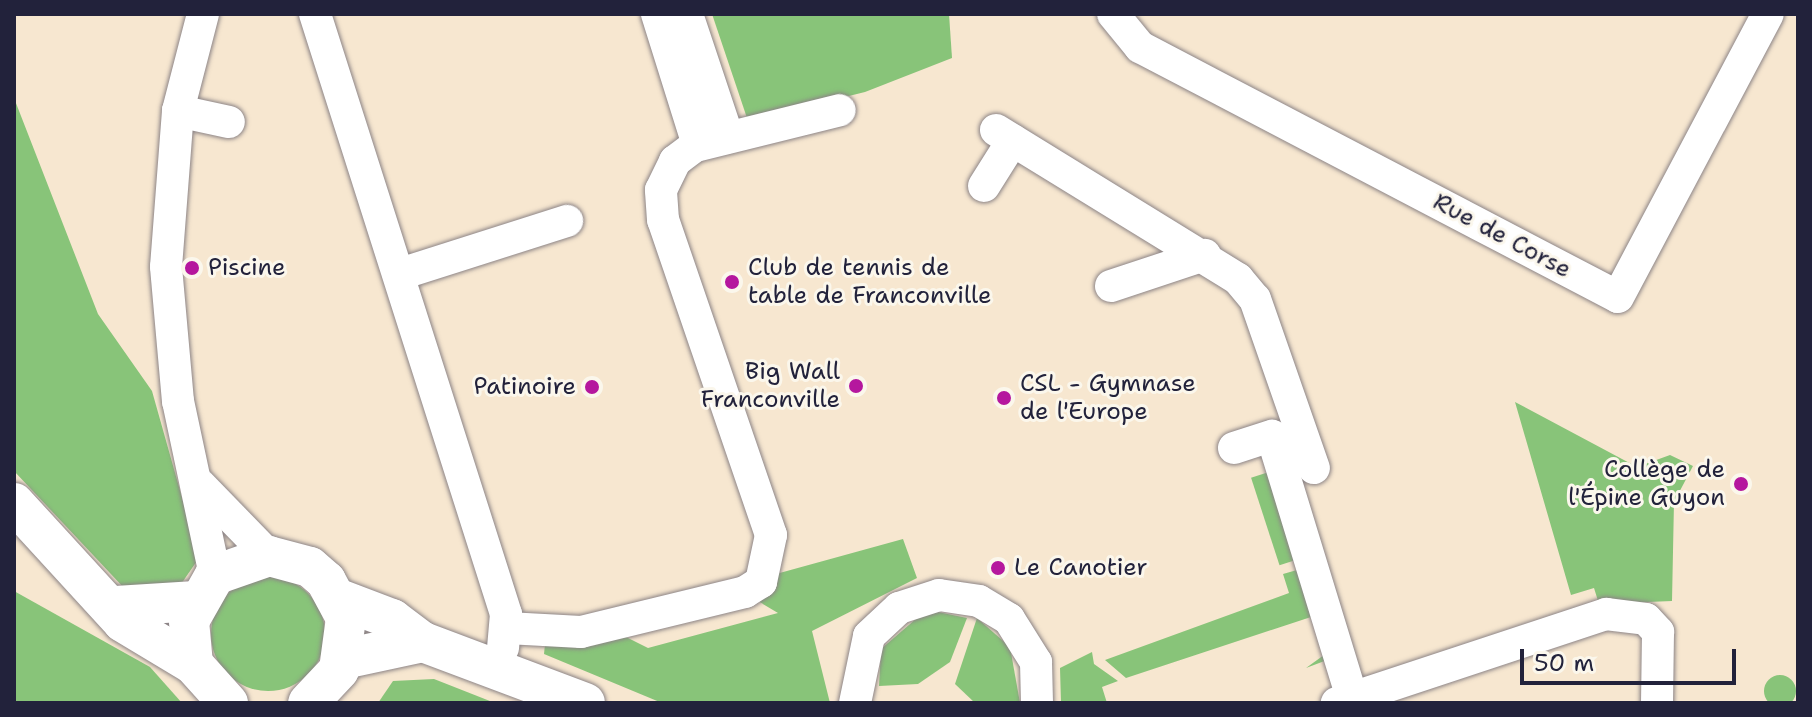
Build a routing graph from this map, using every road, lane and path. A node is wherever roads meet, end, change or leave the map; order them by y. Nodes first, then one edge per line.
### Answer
1 (203, 14) edge
2 (315, 14) edge
3 (657, 14) edge
4 (687, 14) edge
5 (1113, 14) edge
6 (1768, 14) edge
7 (840, 110) dead end
8 (178, 111) junction
9 (229, 122) dead end
10 (713, 141) junction
11 (984, 186) dead end
12 (567, 221) dead end
13 (1205, 255) junction
14 (410, 271) dead end
15 (1111, 286) dead end
16 (1234, 448) dead end
17 (1314, 468) dead end
18 (200, 485) junction
19 (14, 503) edge
20 (269, 556) junction
21 (205, 588) junction
22 (339, 599) junction
23 (116, 606) junction
24 (507, 628) junction
25 (423, 642) junction
26 (193, 664) junction
27 (496, 670) junction
28 (329, 686) edge
29 (220, 701) edge
30 (1344, 701) edge
31 (585, 703) edge
32 (855, 703) edge
33 (1037, 703) edge
34 (1657, 703) edge

1 - 8 street
2 - 24 street
3 - 10 street
4 - 10 street
5 - 6 street, Rue de Corse
7 - 10 street
8 - 9 street
8 - 18 street
10 - 24 street
11 - 13 street
12 - 14 street
13 - 15 street
13 - 17 street
16 - 30 street
18 - 20 street
18 - 21 street
19 - 23 main road
20 - 21 main road
20 - 22 main road
21 - 23 main road
21 - 26 main road
22 - 25 main road
22 - 28 main road
23 - 26 main road
24 - 27 street
25 - 27 main road
25 - 28 main road
26 - 29 main road
27 - 31 main road
30 - 34 street
32 - 33 street

